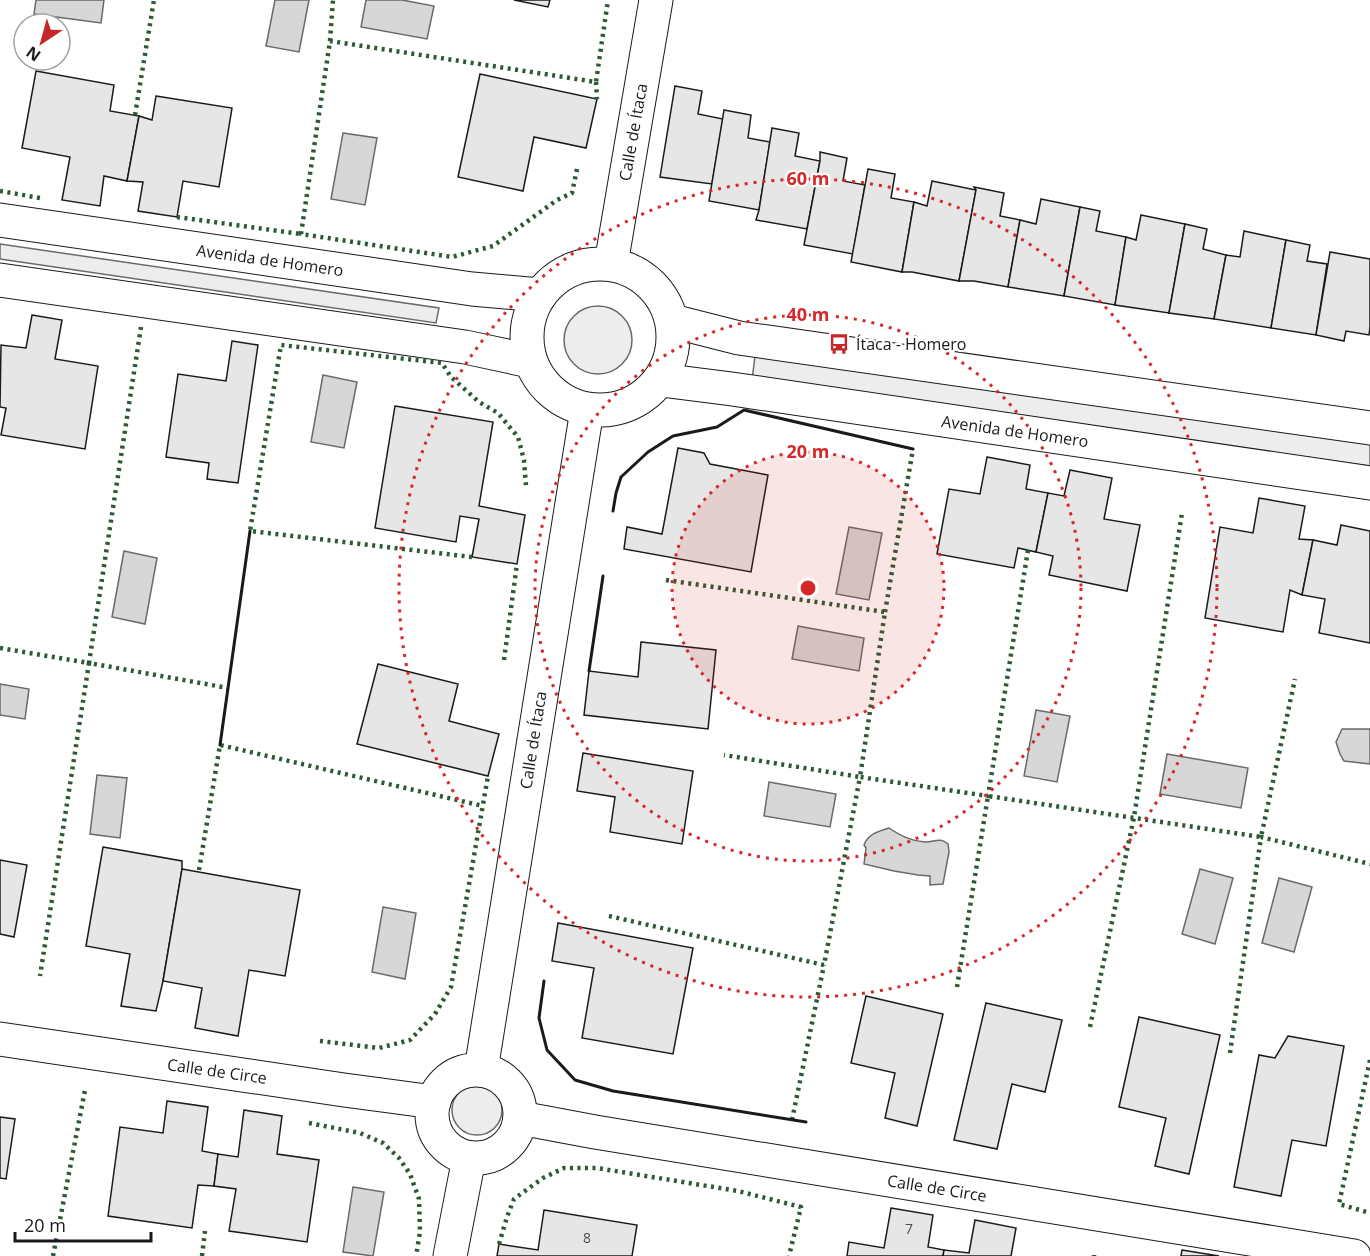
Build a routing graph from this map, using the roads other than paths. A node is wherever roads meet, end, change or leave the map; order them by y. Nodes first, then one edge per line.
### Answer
1 (657, 0) edge
2 (0, 219) edge
3 (611, 264) junction
4 (0, 280) edge
5 (540, 295) junction
6 (672, 321) junction
7 (530, 361) junction
8 (661, 380) junction
9 (586, 410) junction
10 (1370, 428) edge
11 (1370, 483) edge
12 (0, 1039) edge
13 (481, 1070) junction
14 (434, 1102) junction
15 (520, 1118) junction
16 (469, 1158) junction
17 (450, 1256) edge
18 (1354, 1256) edge

1 - 3 street, Calle de Ítaca
2 - 5 street, Avenida de Homero
3 - 5 street
3 - 6 street
4 - 7 street
5 - 7 street
6 - 8 street
6 - 10 street
7 - 9 street
8 - 9 street
8 - 11 street, Avenida de Homero
9 - 13 street, Calle de Ítaca
12 - 14 street, Calle de Circe
13 - 14 street
13 - 15 street
14 - 16 street
15 - 16 street
15 - 18 street, Calle de Circe
16 - 17 street

